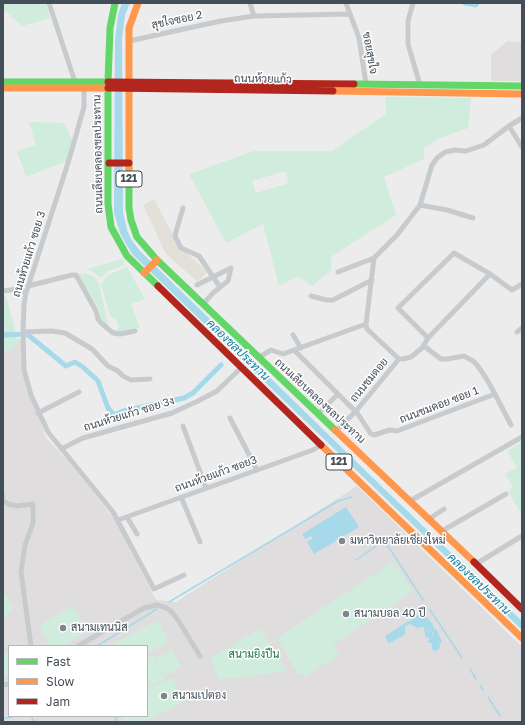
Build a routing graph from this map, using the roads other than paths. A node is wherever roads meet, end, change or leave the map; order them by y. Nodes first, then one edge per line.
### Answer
1 (49, 3) edge
2 (115, 3) edge
3 (138, 3) edge
4 (250, 3) edge
5 (346, 3) edge
6 (412, 4) edge
7 (349, 14) junction
8 (254, 16) junction
9 (128, 41) junction
10 (3, 82) edge
11 (75, 82) junction
12 (108, 85) junction
13 (128, 85) junction
14 (420, 85) junction
15 (522, 86) edge
16 (3, 88) edge
17 (84, 88) junction
18 (366, 88) junction
19 (522, 94) edge
20 (522, 118) edge
21 (509, 126) junction
22 (522, 147) edge
23 (111, 163) junction
24 (127, 163) junction
25 (420, 205) junction
26 (184, 208) dead end
27 (473, 218) dead end
28 (374, 258) junction
29 (155, 262) junction
30 (145, 272) junction
31 (338, 272) dead end
32 (490, 274) junction
33 (213, 276) junction
34 (372, 280) junction
35 (522, 284) edge
36 (197, 285) dead end
37 (28, 286) junction
38 (220, 286) junction
39 (3, 291) edge
40 (26, 293) junction
41 (311, 296) dead end
42 (203, 304) junction
43 (366, 324) junction
44 (522, 328) edge
45 (135, 331) dead end
46 (517, 332) dead end
47 (23, 335) junction
48 (294, 335) dead end
49 (428, 338) junction
50 (424, 346) junction
51 (300, 348) junction
52 (296, 352) dead end
53 (258, 358) junction
54 (399, 359) junction
55 (241, 368) junction
56 (150, 380) dead end
57 (79, 392) dead end
58 (495, 394) junction
59 (337, 395) junction
60 (354, 410) junction
61 (38, 413) junction
62 (318, 414) junction
63 (230, 418) dead end
64 (511, 425) dead end
65 (183, 426) dead end
66 (336, 431) junction
67 (522, 437) edge
68 (321, 445) junction
69 (61, 449) junction
70 (257, 470) junction
71 (206, 488) junction
72 (506, 494) dead end
73 (181, 497) junction
74 (3, 501) edge
75 (410, 501) junction
76 (444, 509) dead end
77 (128, 517) junction
78 (429, 519) junction
79 (118, 520) junction
80 (442, 531) junction
81 (137, 534) dead end
82 (522, 536) edge
83 (200, 542) dead end
84 (476, 564) junction
85 (184, 575) dead end
86 (522, 609) edge
87 (522, 638) edge
88 (31, 645) edge
89 (80, 645) edge
90 (200, 656) dead end

1 - 11 street
2 - 12 main road, ถนนเลียบคลองชลประทาน / 121
3 - 9 main road, ถนนเลียบคลองชลประทาน / 121
4 - 8 street
5 - 7 street, ซอยสุขใจ
6 - 14 street
7 - 8 street, สุขใจซอย 2
7 - 18 street, ซอยสุขใจ
8 - 9 street, สุขใจซอย 2
9 - 13 main road, ถนนเลียบคลองชลประทาน / 121
10 - 11 main road, ถนนห้วยแก้ว
11 - 12 main road, ถนนห้วยแก้ว
12 - 13 main road, ถนนห้วยแก้ว
12 - 17 main road, ถนนห้วยแก้ว
12 - 23 main road, ถนนเลียบคลองชลประทาน / 121
13 - 18 main road, ถนนห้วยแก้ว
13 - 24 main road, ถนนเลียบคลองชลประทาน / 121
14 - 15 main road, ถนนห้วยแก้ว
14 - 18 main road, ถนนห้วยแก้ว
16 - 17 main road, ถนนห้วยแก้ว
17 - 37 street, ถนนห้วยแก้ว ซอย 3
18 - 19 main road, ถนนห้วยแก้ว
20 - 21 street
21 - 22 street
21 - 25 street
23 - 24 main road
23 - 30 main road, ถนนเลียบคลองชลประทาน / 121
24 - 29 main road, ถนนเลียบคลองชลประทาน / 121
25 - 27 street
25 - 28 street
26 - 33 street
28 - 31 street
28 - 34 street
29 - 30 main road
29 - 42 main road, ถนนเลียบคลองชลประทาน / 121
30 - 55 main road, ถนนเลียบคลองชลประทาน / 121
32 - 35 street
32 - 49 street
32 - 49 street
33 - 36 street
33 - 38 street
33 - 38 street
34 - 41 street
34 - 43 street
37 - 40 street, ถนนห้วยแก้ว ซอย 3
37 - 45 street
38 - 42 street
39 - 40 street
40 - 47 street, ถนนห้วยแก้ว ซอย 3
42 - 53 main road, ถนนเลียบคลองชลประทาน / 121
43 - 51 street
43 - 54 street
44 - 46 street
47 - 56 street
47 - 61 street, ถนนห้วยแก้ว ซอย 3
48 - 51 street
49 - 50 street
50 - 54 street
50 - 58 street, ถนนชมดอย ซอย 1
51 - 53 street
52 - 59 street
53 - 62 main road, ถนนเลียบคลองชลประทาน / 121
54 - 60 street, ถนนชมดอย
55 - 68 main road, ถนนเลียบคลองชลประทาน / 121
55 - 69 street, ถนนห้วยแก้ว ซอย 3ง
57 - 61 street
58 - 60 street, ถนนชมดอย ซอย 1
58 - 64 street
59 - 60 street
59 - 62 street
60 - 66 street, ถนนชมดอย
61 - 69 street, ถนนห้วยแก้ว ซอย 3
62 - 66 main road, ถนนเลียบคลองชลประทาน / 121
63 - 70 street
65 - 71 street
66 - 75 main road, ถนนเลียบคลองชลประทาน / 121
67 - 75 street
68 - 70 street, ถนนห้วยแก้ว ซอย3
68 - 87 main road, ถนนเลียบคลองชลประทาน / 121
69 - 79 street, ถนนห้วยแก้ว ซอย 3
70 - 71 street, ถนนห้วยแก้ว ซอย3
71 - 73 street, ถนนห้วยแก้ว ซอย3
72 - 80 street
73 - 77 street, ถนนห้วยแก้ว ซอย3
73 - 83 street
74 - 88 street
75 - 78 main road, ถนนเลียบคลองชลประทาน / 121
76 - 78 street
77 - 79 street, ถนนห้วยแก้ว ซอย3
77 - 81 street
78 - 80 main road, ถนนเลียบคลองชลประทาน / 121
79 - 85 street, ถนนห้วยแก้ว ซอย 3
80 - 84 main road, ถนนเลียบคลองชลประทาน / 121
82 - 84 street
84 - 86 main road, ถนนเลียบคลองชลประทาน / 121
89 - 90 street

